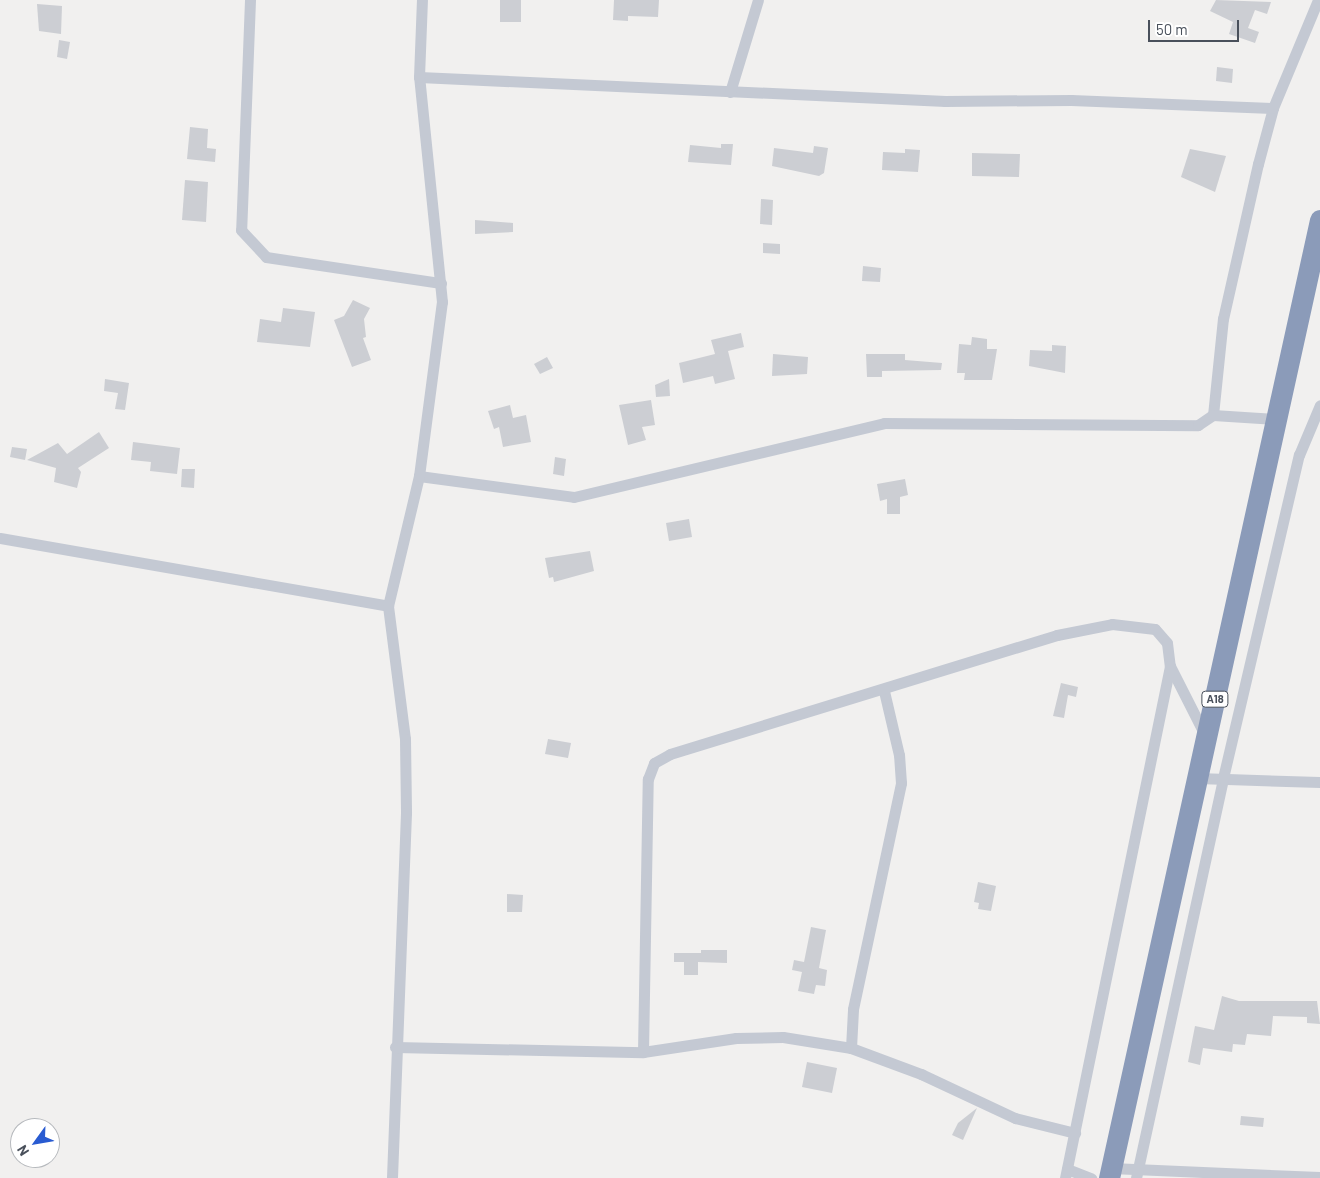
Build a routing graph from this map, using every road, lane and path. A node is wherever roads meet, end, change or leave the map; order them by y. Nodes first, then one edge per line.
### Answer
1 (250, 0) edge
2 (422, 0) edge
3 (758, 0) edge
4 (1318, 0) edge
5 (420, 76) junction
6 (730, 92) junction
7 (1272, 108) junction
8 (1320, 220) edge
9 (441, 283) junction
10 (1320, 405) edge
11 (1213, 415) junction
12 (1275, 419) junction
13 (419, 476) junction
14 (0, 538) edge
15 (388, 606) junction
16 (1170, 666) junction
17 (884, 692) junction
18 (1206, 738) junction
19 (1197, 778) junction
20 (1222, 778) junction
21 (1320, 782) edge
22 (395, 1047) junction
23 (851, 1048) junction
24 (643, 1052) junction
25 (1075, 1133) junction
26 (1110, 1173) edge
27 (1066, 1174) edge
28 (1136, 1175) edge
29 (392, 1178) edge
30 (1091, 1178) edge
31 (1320, 1178) edge

1 - 9 street
2 - 5 street
3 - 6 street
4 - 7 street
5 - 6 street
5 - 9 street
6 - 7 street
7 - 11 street
8 - 12 highway, A18
9 - 13 street
10 - 20 street
11 - 12 street
11 - 13 street
12 - 18 highway, A18
13 - 15 street
14 - 15 street
15 - 22 street
16 - 17 street
16 - 18 street
16 - 25 street
17 - 23 street
17 - 24 street
18 - 19 highway, A18
19 - 20 street
19 - 26 highway, A18
20 - 21 street
20 - 28 street
22 - 24 street
22 - 29 street
23 - 24 street
23 - 25 street
25 - 27 street
26 - 28 street
27 - 30 street
28 - 31 street

